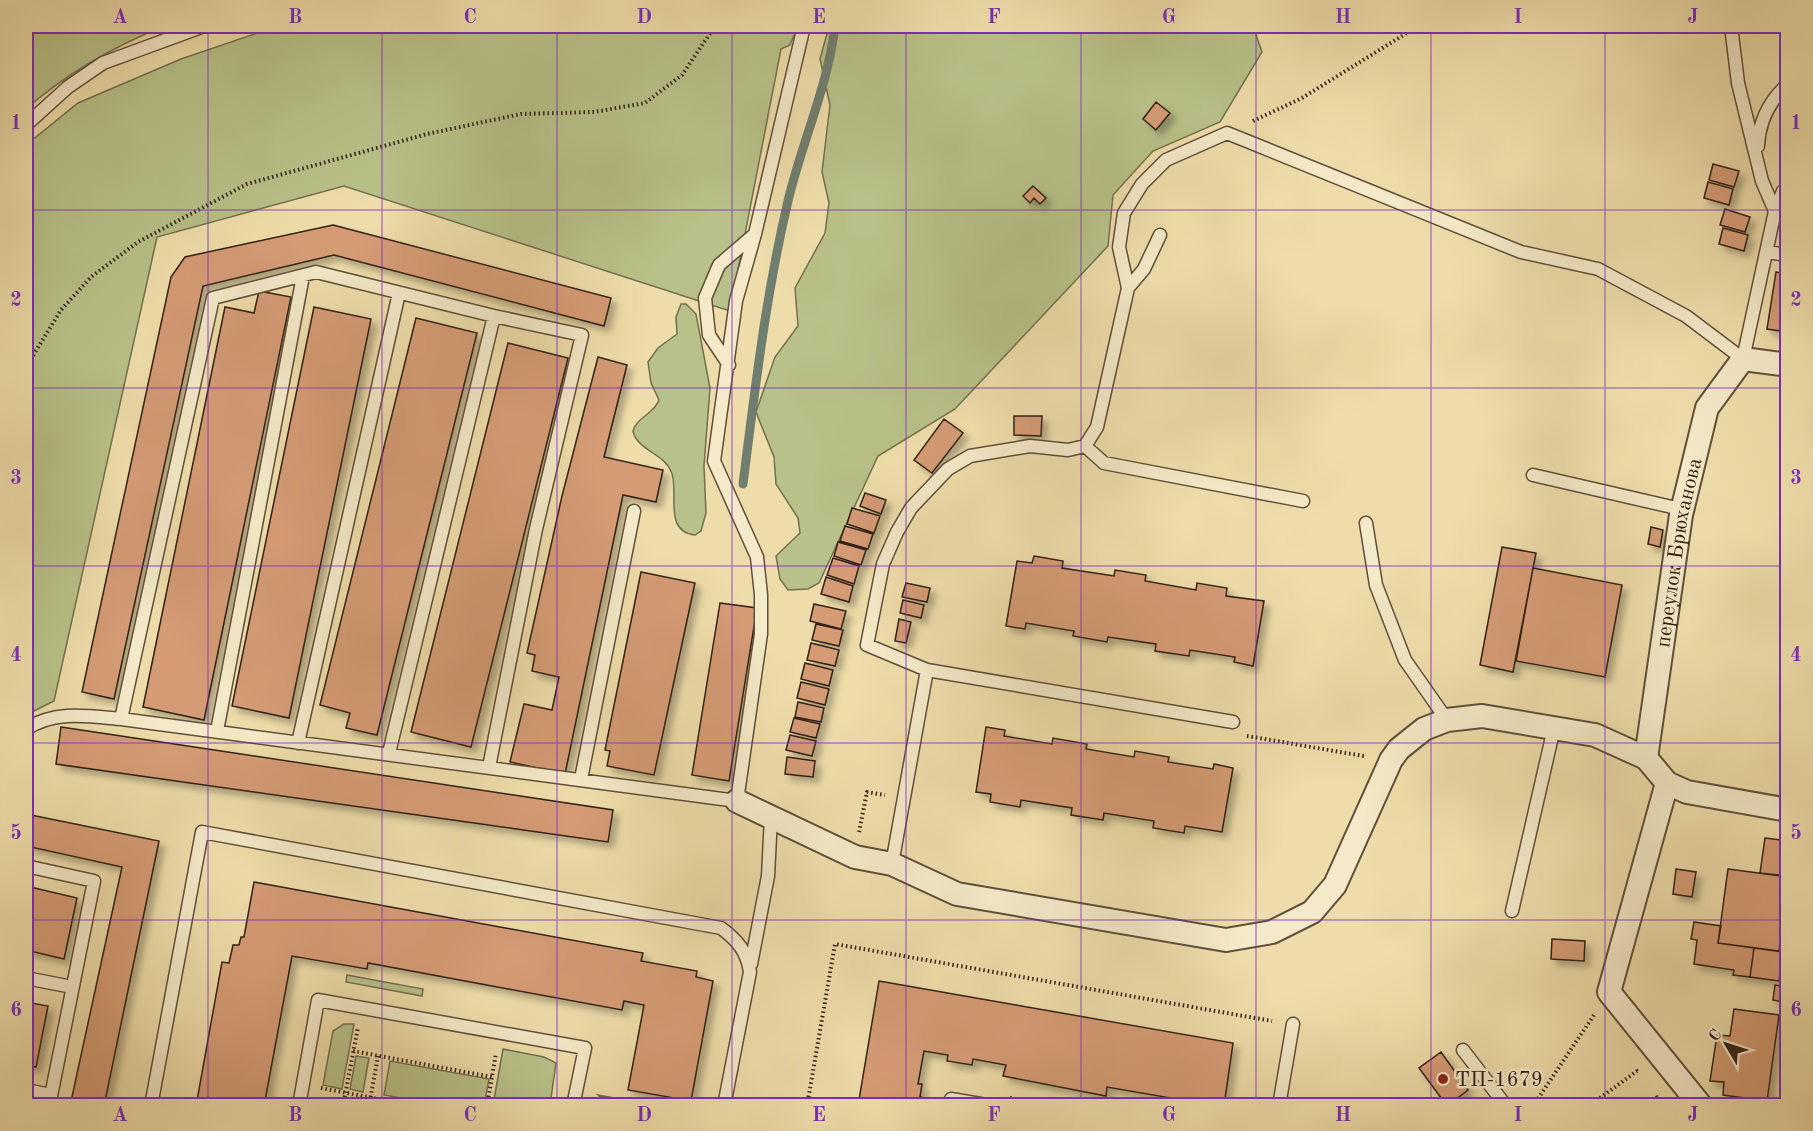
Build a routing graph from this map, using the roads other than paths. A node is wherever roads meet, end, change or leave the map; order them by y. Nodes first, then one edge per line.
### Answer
1 (204, 26) edge
2 (804, 26) edge
3 (1731, 26) edge
4 (1788, 84) edge
5 (26, 125) edge
6 (1758, 164) junction
7 (1788, 189) edge
8 (1775, 211) junction
9 (755, 234) junction
10 (1160, 236) dead end
11 (1766, 252) junction
12 (1788, 255) edge
13 (303, 276) junction
14 (1128, 288) junction
15 (399, 293) junction
16 (494, 316) junction
17 (1743, 358) junction
18 (729, 365) junction
19 (1788, 365) edge
20 (1085, 446) junction
21 (1533, 475) dead end
22 (1303, 501) dead end
23 (633, 511) dead end
24 (1681, 515) junction
25 (1366, 524) dead end
26 (927, 670) junction
27 (121, 719) junction
28 (1447, 720) junction
29 (1233, 722) dead end
30 (1554, 728) junction
31 (26, 729) edge
32 (217, 731) junction
33 (298, 743) junction
34 (389, 753) junction
35 (1646, 758) junction
36 (489, 767) junction
37 (581, 779) junction
38 (1667, 783) junction
39 (737, 801) junction
40 (1788, 810) edge
41 (771, 817) junction
42 (892, 864) junction
43 (26, 866) edge
44 (1512, 911) dead end
45 (750, 972) junction
46 (26, 978) edge
47 (72, 987) junction
48 (1293, 1024) dead end
49 (1463, 1050) dead end
50 (26, 1090) edge
51 (50, 1100) edge
52 (151, 1106) edge
53 (299, 1106) edge
54 (573, 1106) edge
55 (724, 1106) edge
56 (950, 1106) edge
57 (992, 1106) edge
58 (1279, 1106) edge
59 (1506, 1106) edge
60 (1701, 1106) edge

1 - 5 lane
2 - 9 lane
3 - 6 lane
4 - 6 lane
6 - 8 lane
7 - 8 lane
8 - 11 lane
9 - 18 lane
9 - 18 lane
10 - 14 lane
11 - 12 lane
11 - 17 lane
13 - 15 lane
13 - 27 lane
13 - 32 lane
14 - 17 lane
14 - 20 lane
15 - 16 lane
15 - 33 lane
16 - 34 lane
16 - 36 lane
17 - 19 street
17 - 24 street, переулок Брюханова
18 - 39 lane
20 - 22 lane
20 - 26 lane
21 - 24 lane
23 - 37 lane
24 - 35 street, переулок Брюханова
25 - 28 lane
26 - 29 lane
26 - 42 lane
27 - 31 lane
27 - 32 lane
28 - 30 street
28 - 42 street
30 - 35 street
30 - 44 lane
32 - 33 lane
33 - 34 lane
34 - 36 lane
35 - 38 street
36 - 37 lane
37 - 39 lane
38 - 40 street
38 - 60 street
39 - 41 street
41 - 42 street
41 - 45 lane
43 - 47 lane
45 - 52 lane
45 - 55 lane
46 - 47 lane
47 - 51 lane
48 - 58 lane
49 - 59 lane
50 - 51 lane
53 - 54 lane
56 - 57 lane

